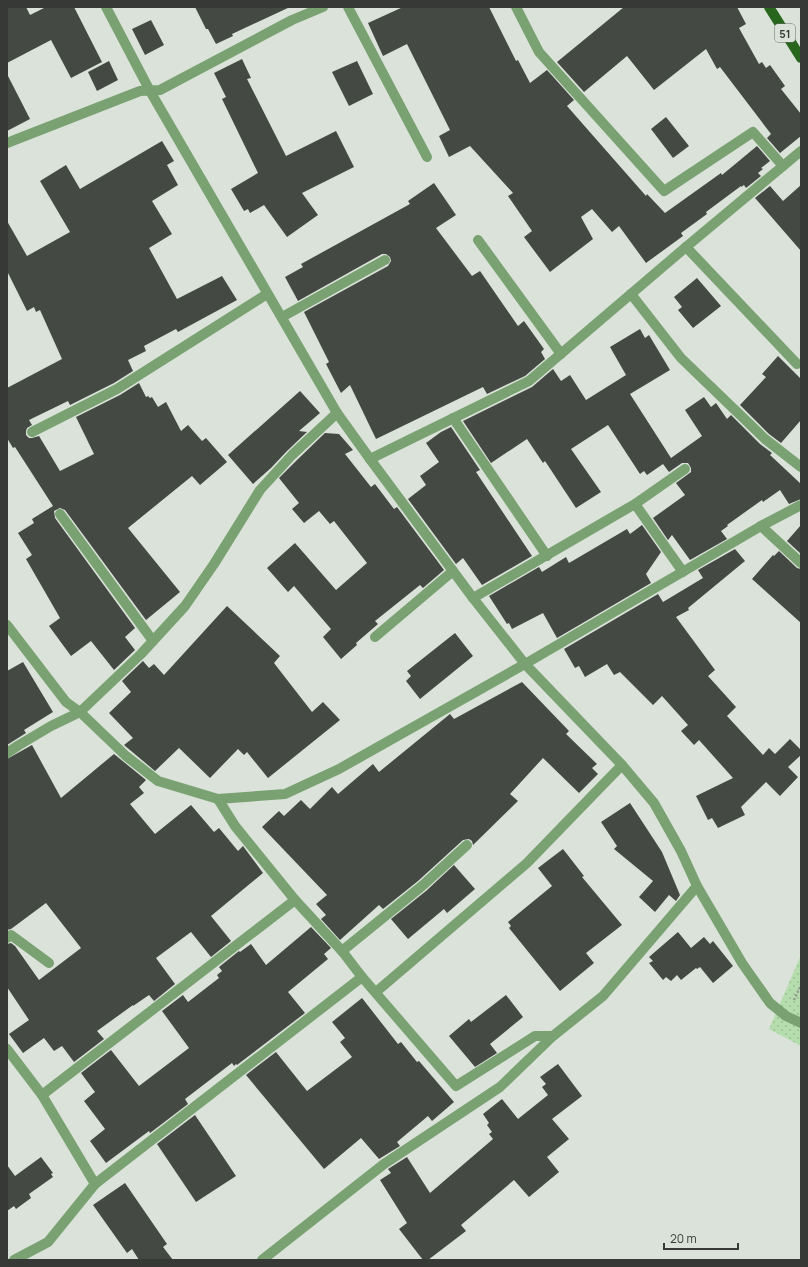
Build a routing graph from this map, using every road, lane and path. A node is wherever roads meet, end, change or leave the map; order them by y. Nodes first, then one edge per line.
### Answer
1 (106, 7) edge
2 (323, 7) edge
3 (348, 7) edge
4 (516, 7) edge
5 (769, 7) edge
6 (801, 58) edge
7 (150, 91) junction
8 (7, 143) edge
9 (801, 151) edge
10 (427, 157) dead end
11 (783, 166) junction
12 (478, 240) dead end
13 (686, 247) junction
14 (385, 260) dead end
15 (268, 294) junction
16 (631, 294) junction
17 (282, 317) junction
18 (560, 354) junction
19 (797, 364) dead end
20 (337, 413) junction
21 (453, 418) junction
22 (32, 432) dead end
23 (370, 459) junction
24 (801, 467) edge
25 (685, 469) dead end
26 (635, 504) junction
27 (801, 505) edge
28 (60, 514) dead end
29 (761, 526) junction
30 (547, 556) junction
31 (801, 563) edge
32 (453, 571) junction
33 (683, 572) junction
34 (473, 598) junction
35 (7, 625) edge
36 (374, 637) dead end
37 (153, 641) junction
38 (525, 664) junction
39 (80, 712) junction
40 (7, 753) edge
41 (622, 765) junction
42 (218, 799) junction
43 (467, 845) dead end
44 (697, 886) junction
45 (295, 900) junction
46 (7, 938) edge
47 (342, 952) junction
48 (49, 963) dead end
49 (362, 977) junction
50 (376, 992) junction
51 (801, 1023) edge
52 (553, 1036) junction
53 (7, 1050) edge
54 (42, 1096) junction
55 (95, 1184) junction
56 (14, 1260) edge
57 (262, 1260) edge

1 - 7 street
2 - 7 street
3 - 10 street
4 - 11 street
5 - 6 main road, 51
7 - 8 street
7 - 15 street
9 - 11 street
11 - 13 street
12 - 18 street
13 - 16 street
13 - 19 street
14 - 17 street
15 - 17 street
15 - 22 street
16 - 18 street
16 - 24 street
17 - 20 street
18 - 21 street
20 - 23 street
20 - 37 street
21 - 23 street
21 - 30 street
23 - 32 street
25 - 26 street
26 - 30 street
26 - 33 street
27 - 29 street
28 - 37 street
29 - 31 street
29 - 33 street
30 - 34 street
32 - 34 street
32 - 36 street
33 - 38 street
34 - 38 street
35 - 39 street
37 - 39 street
38 - 41 street
38 - 42 street
39 - 40 street
39 - 42 street
41 - 44 street
41 - 50 street
42 - 45 street
43 - 47 street
44 - 51 street
44 - 52 street
45 - 47 street
45 - 54 street
46 - 48 street
47 - 49 street
49 - 50 street
49 - 55 street
50 - 52 street
52 - 57 street
53 - 54 street
54 - 55 street
55 - 56 street

